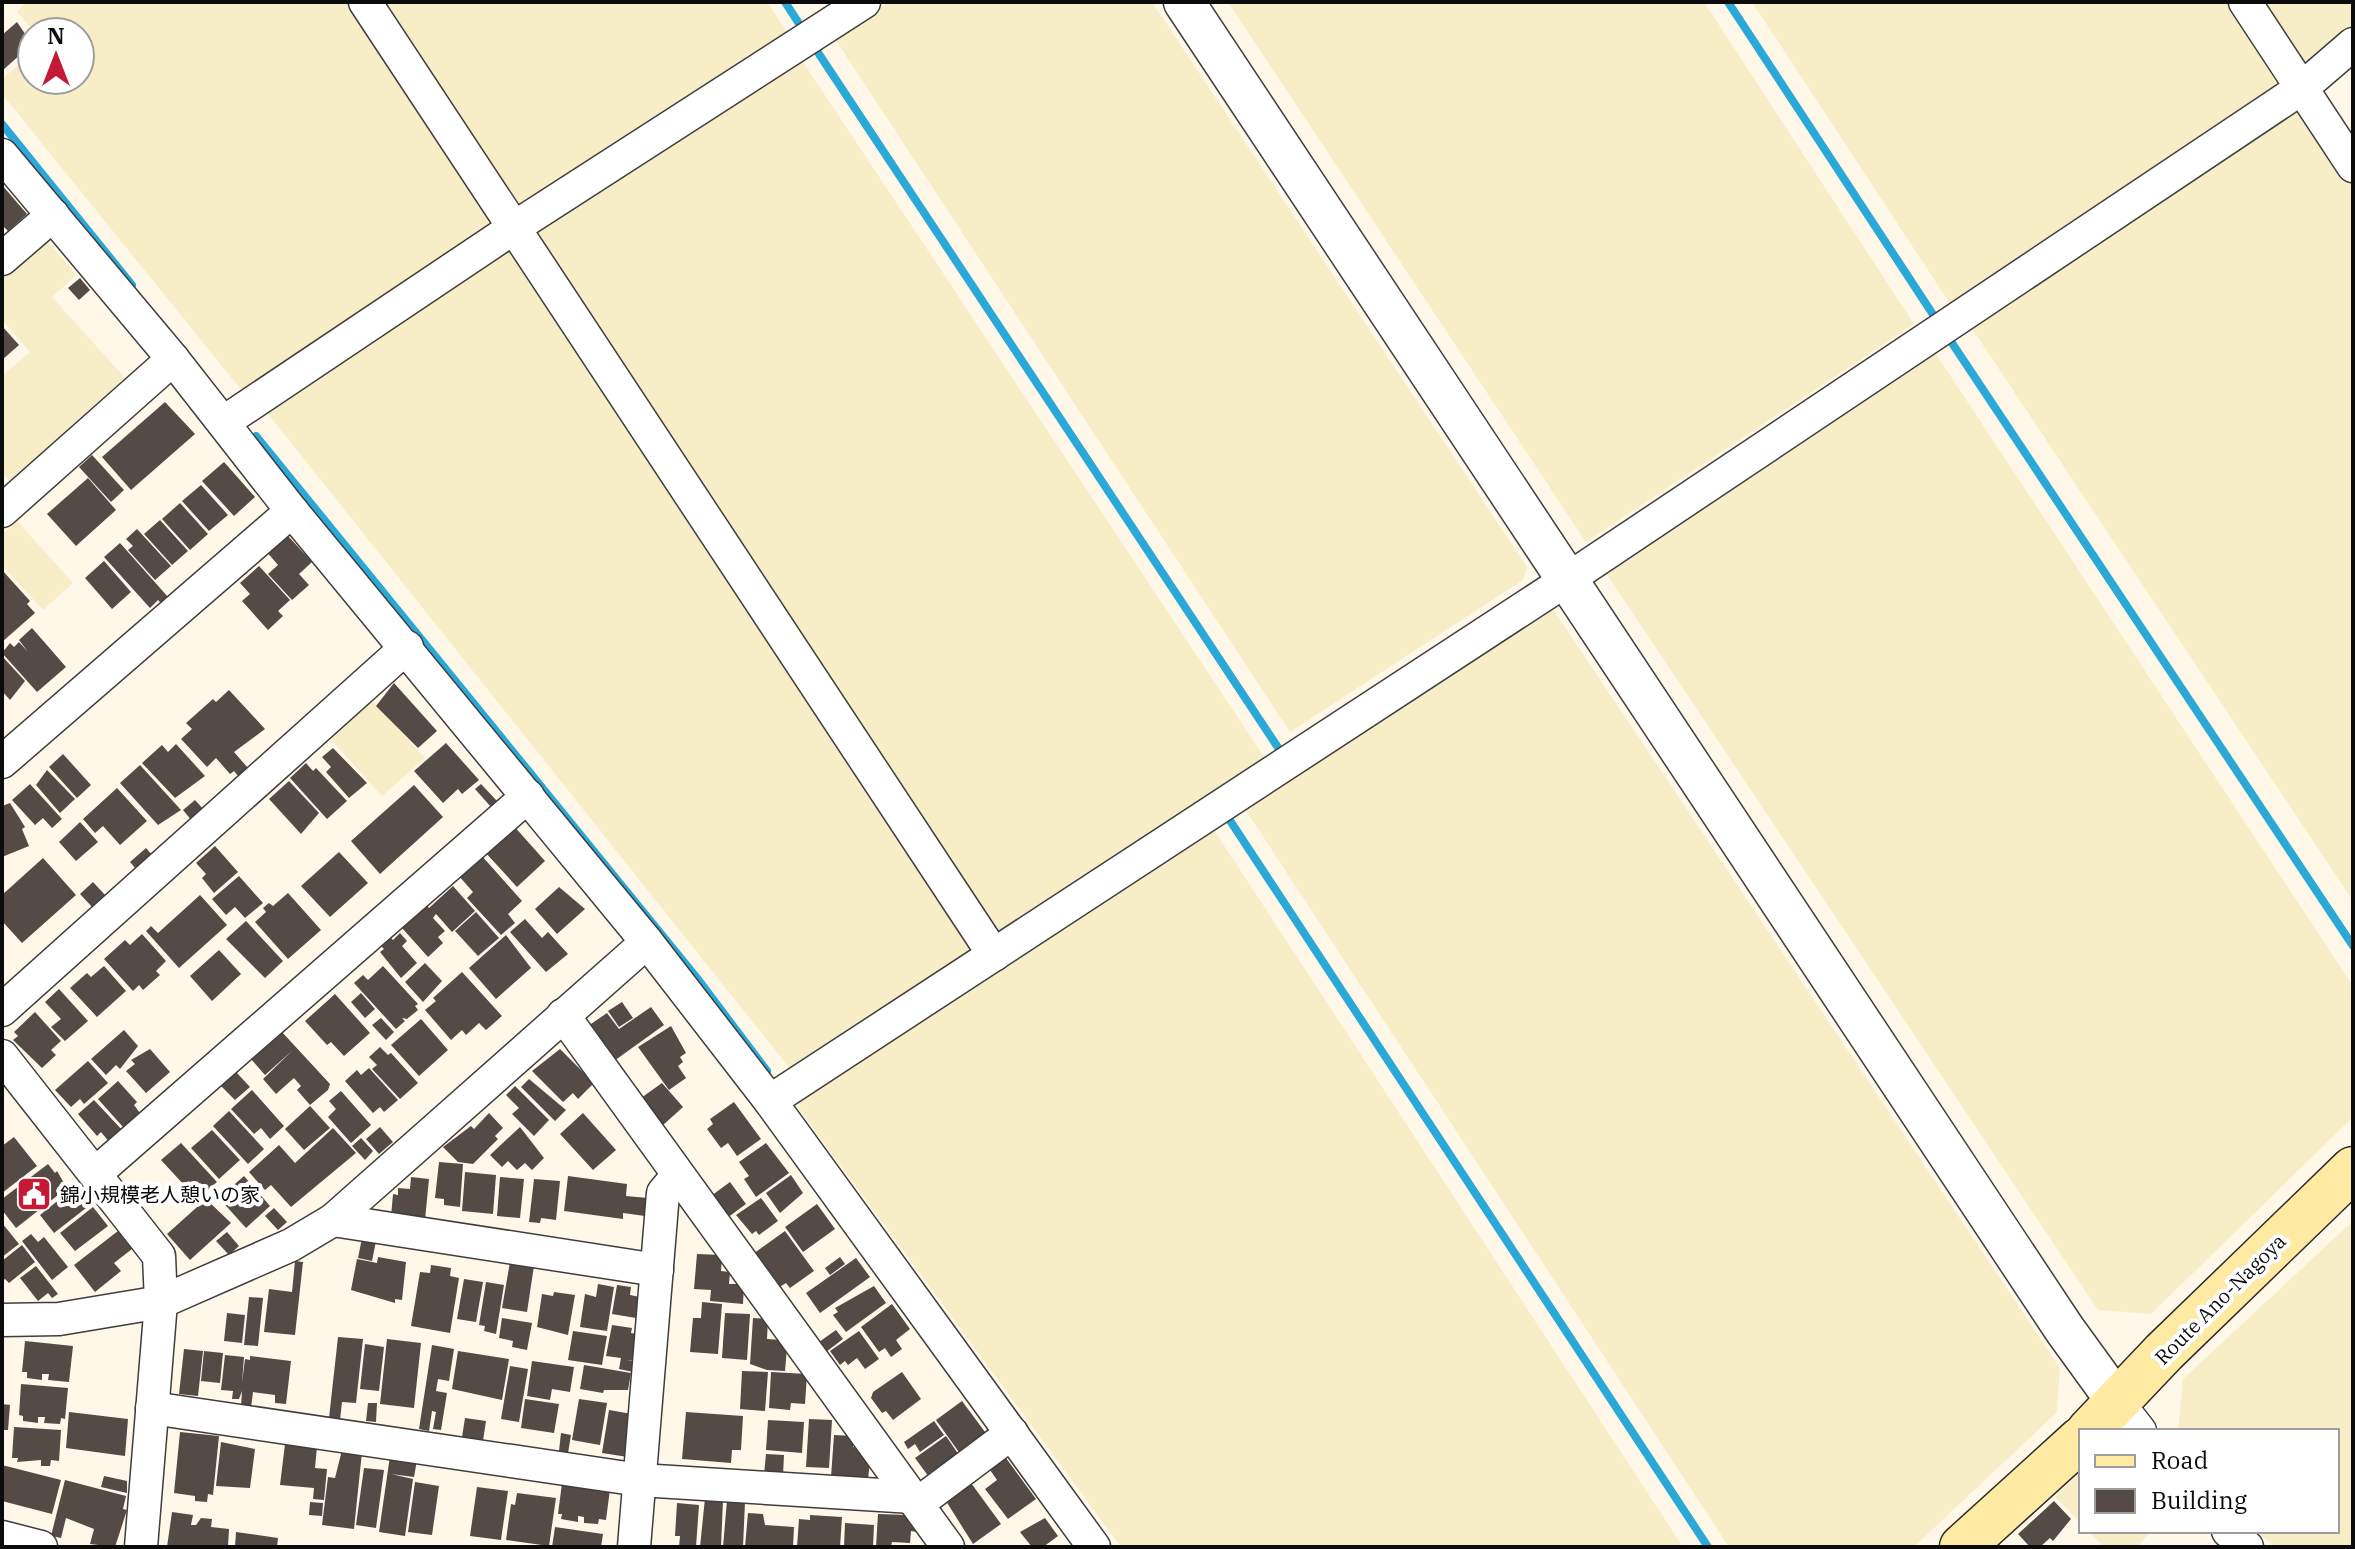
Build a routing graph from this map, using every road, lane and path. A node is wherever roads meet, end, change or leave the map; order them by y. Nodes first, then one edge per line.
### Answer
1 (365, 2) edge
2 (864, 2) edge
3 (1184, 2) edge
4 (2245, 2) edge
5 (2353, 44) edge
6 (2302, 88) junction
7 (2, 155) edge
8 (2353, 166) edge
9 (53, 215) junction
10 (515, 227) junction
11 (2, 259) edge
12 (173, 359) junction
13 (224, 422) junction
14 (2, 511) edge
15 (292, 511) junction
16 (1568, 579) junction
17 (407, 647) junction
18 (2, 762) edge
19 (528, 796) junction
20 (647, 942) junction
21 (994, 955) junction
22 (2, 1010) edge
23 (563, 1015) junction
24 (2, 1056) edge
25 (770, 1101) junction
26 (2353, 1169) edge
27 (96, 1173) junction
28 (678, 1175) junction
29 (333, 1220) junction
30 (657, 1270) junction
31 (161, 1302) junction
32 (2, 1320) edge
33 (152, 1408) junction
34 (2116, 1422) edge
35 (1012, 1433) junction
36 (2079, 1441) edge
37 (640, 1480) junction
38 (915, 1500) junction
39 (2230, 1533) edge
40 (2, 1537) edge
41 (41, 1547) edge
42 (141, 1547) edge
43 (634, 1547) edge
44 (948, 1547) edge
45 (1094, 1547) edge
46 (1962, 1547) edge
47 (2247, 1547) edge

1 - 10 street
2 - 10 street
3 - 16 street
4 - 6 street
5 - 6 street
6 - 8 street
6 - 16 street
7 - 9 street
9 - 11 street
9 - 12 street
10 - 13 street
10 - 21 street
12 - 13 street
12 - 14 street
13 - 15 street
15 - 17 street
15 - 18 street
16 - 21 street
16 - 34 street
17 - 19 street
17 - 22 street
19 - 20 street
19 - 27 street
20 - 23 street
20 - 25 street
21 - 25 street
23 - 28 street
23 - 29 street
24 - 27 street
25 - 35 street
26 - 34 main road, Route Ano-Nagoya
27 - 31 street
28 - 30 street
28 - 38 street
29 - 30 street
29 - 31 street
30 - 37 street
31 - 32 street
31 - 33 street
33 - 37 street
33 - 42 street
35 - 38 street
35 - 45 street
36 - 46 main road
37 - 38 street
37 - 43 street
38 - 44 street
39 - 47 street
40 - 41 street

